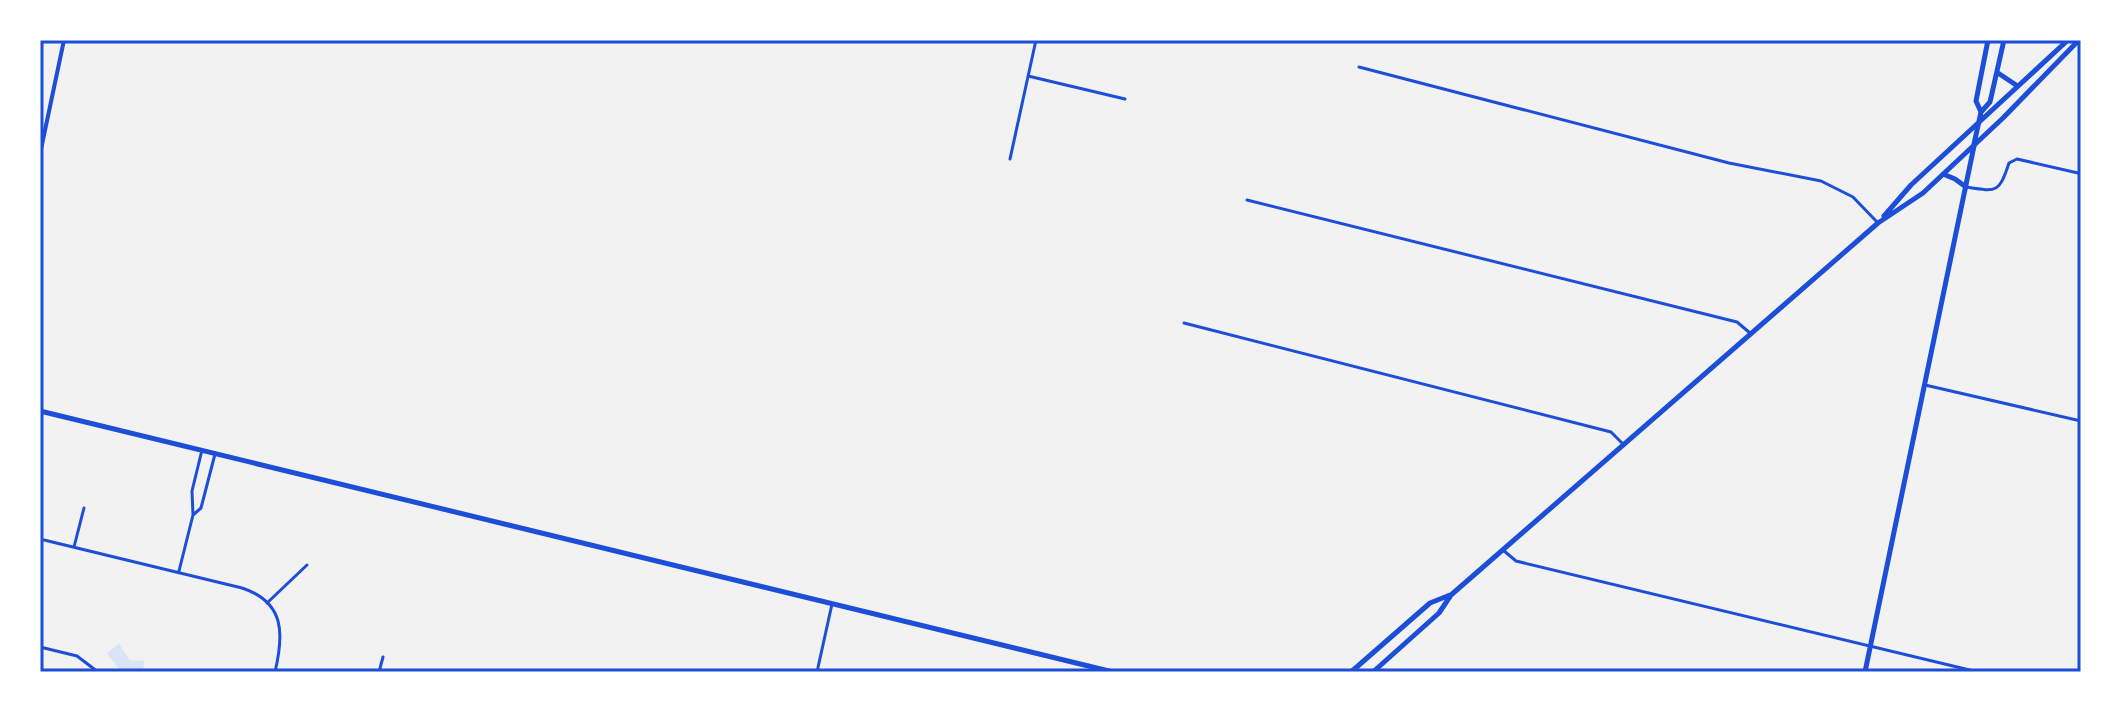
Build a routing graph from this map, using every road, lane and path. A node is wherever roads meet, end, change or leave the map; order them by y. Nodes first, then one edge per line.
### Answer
1 (64, 40) edge
2 (1036, 40) edge
3 (1988, 40) edge
4 (2004, 40) edge
5 (2068, 40) edge
6 (2079, 40) edge
7 (1359, 67) dead end
8 (1997, 73) junction
9 (1028, 76) junction
10 (2017, 85) junction
11 (1125, 99) dead end
12 (1981, 112) junction
13 (1979, 121) junction
14 (1974, 145) junction
15 (40, 154) edge
16 (1010, 159) dead end
17 (2081, 171) edge
18 (1943, 174) junction
19 (1966, 187) junction
20 (1247, 200) dead end
21 (1878, 223) junction
22 (1184, 323) dead end
23 (1750, 333) junction
24 (1925, 385) junction
25 (40, 411) edge
26 (2081, 421) edge
27 (1624, 445) junction
28 (202, 450) junction
29 (215, 454) junction
30 (84, 508) dead end
31 (193, 515) junction
32 (44, 540) dead end
33 (74, 547) junction
34 (1503, 550) junction
35 (307, 565) dead end
36 (179, 572) junction
37 (1451, 595) junction
38 (267, 603) junction
39 (832, 604) junction
40 (40, 647) edge
41 (1870, 647) junction
42 (383, 657) dead end
43 (98, 672) edge
44 (275, 672) edge
45 (379, 672) edge
46 (817, 672) edge
47 (1113, 672) edge
48 (1351, 672) edge
49 (1373, 672) edge
50 (1865, 672) edge
51 (1978, 672) edge

1 - 15 street
2 - 9 street
3 - 12 main road
4 - 8 main road
5 - 10 main road
6 - 14 main road
7 - 21 street
8 - 10 main road
8 - 12 main road
9 - 11 street
9 - 16 street
10 - 13 main road
12 - 13 main road
13 - 14 main road
13 - 21 main road
14 - 18 main road
14 - 19 main road
17 - 19 street
18 - 19 main road
18 - 21 main road
19 - 24 main road
20 - 23 street
21 - 23 main road
22 - 27 street
23 - 27 main road
24 - 26 street
24 - 41 main road
25 - 28 main road
27 - 34 main road
28 - 29 main road
28 - 31 street
29 - 31 street
29 - 39 main road
30 - 33 street
31 - 36 street
32 - 33 street
33 - 36 street
34 - 37 main road
34 - 41 street
35 - 38 street
36 - 38 street
37 - 48 main road
37 - 49 main road
38 - 44 street
39 - 46 street
39 - 47 main road
40 - 43 street
41 - 50 main road
41 - 51 street
42 - 45 street

